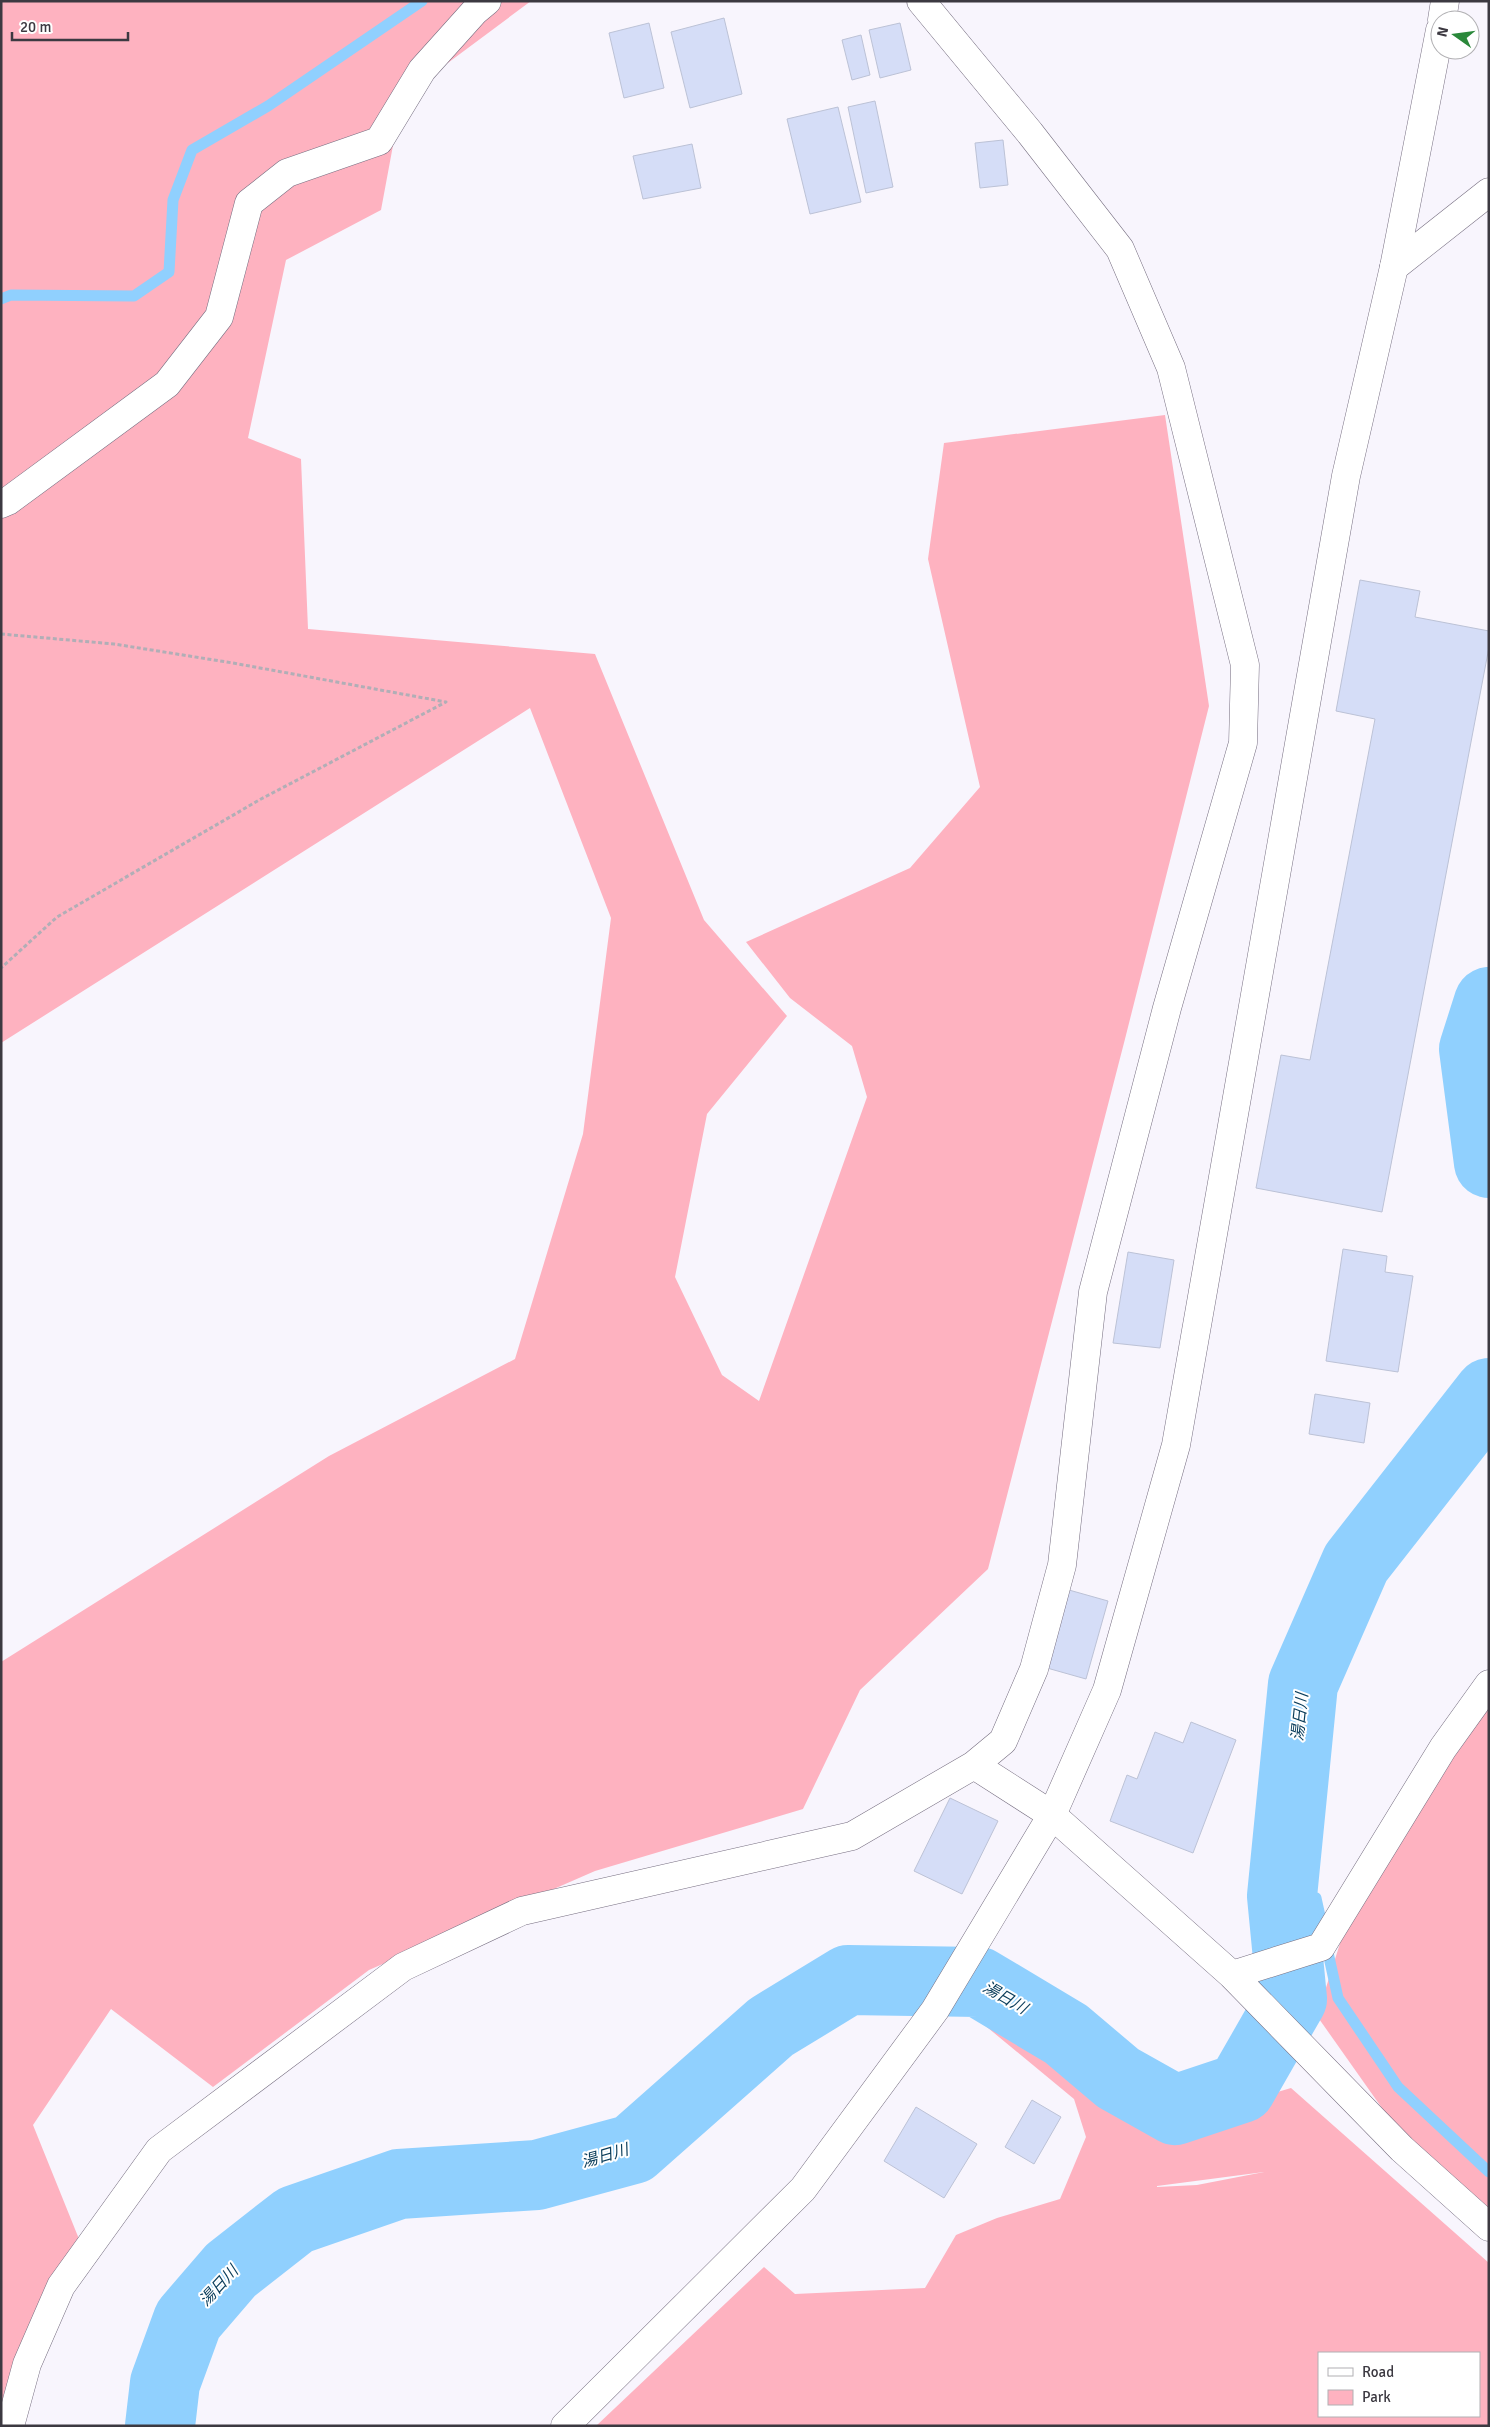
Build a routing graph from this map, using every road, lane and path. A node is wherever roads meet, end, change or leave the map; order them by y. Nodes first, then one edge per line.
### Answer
1 (487, 1) edge
2 (922, 1) edge
3 (1434, 60) edge
4 (1489, 192) edge
5 (1394, 267) junction
6 (1, 504) edge
7 (1, 634) edge
8 (1, 968) edge
9 (1489, 1684) edge
10 (974, 1765) junction
11 (1052, 1815) junction
12 (1232, 1975) junction
13 (1489, 2227) edge
14 (10, 2426) edge
15 (565, 2426) edge

1 - 6 street
2 - 10 street
3 - 5 street
4 - 5 street
5 - 11 street
7 - 8 path
9 - 12 street
10 - 11 street
10 - 14 street
11 - 12 street
11 - 15 street
12 - 13 street

